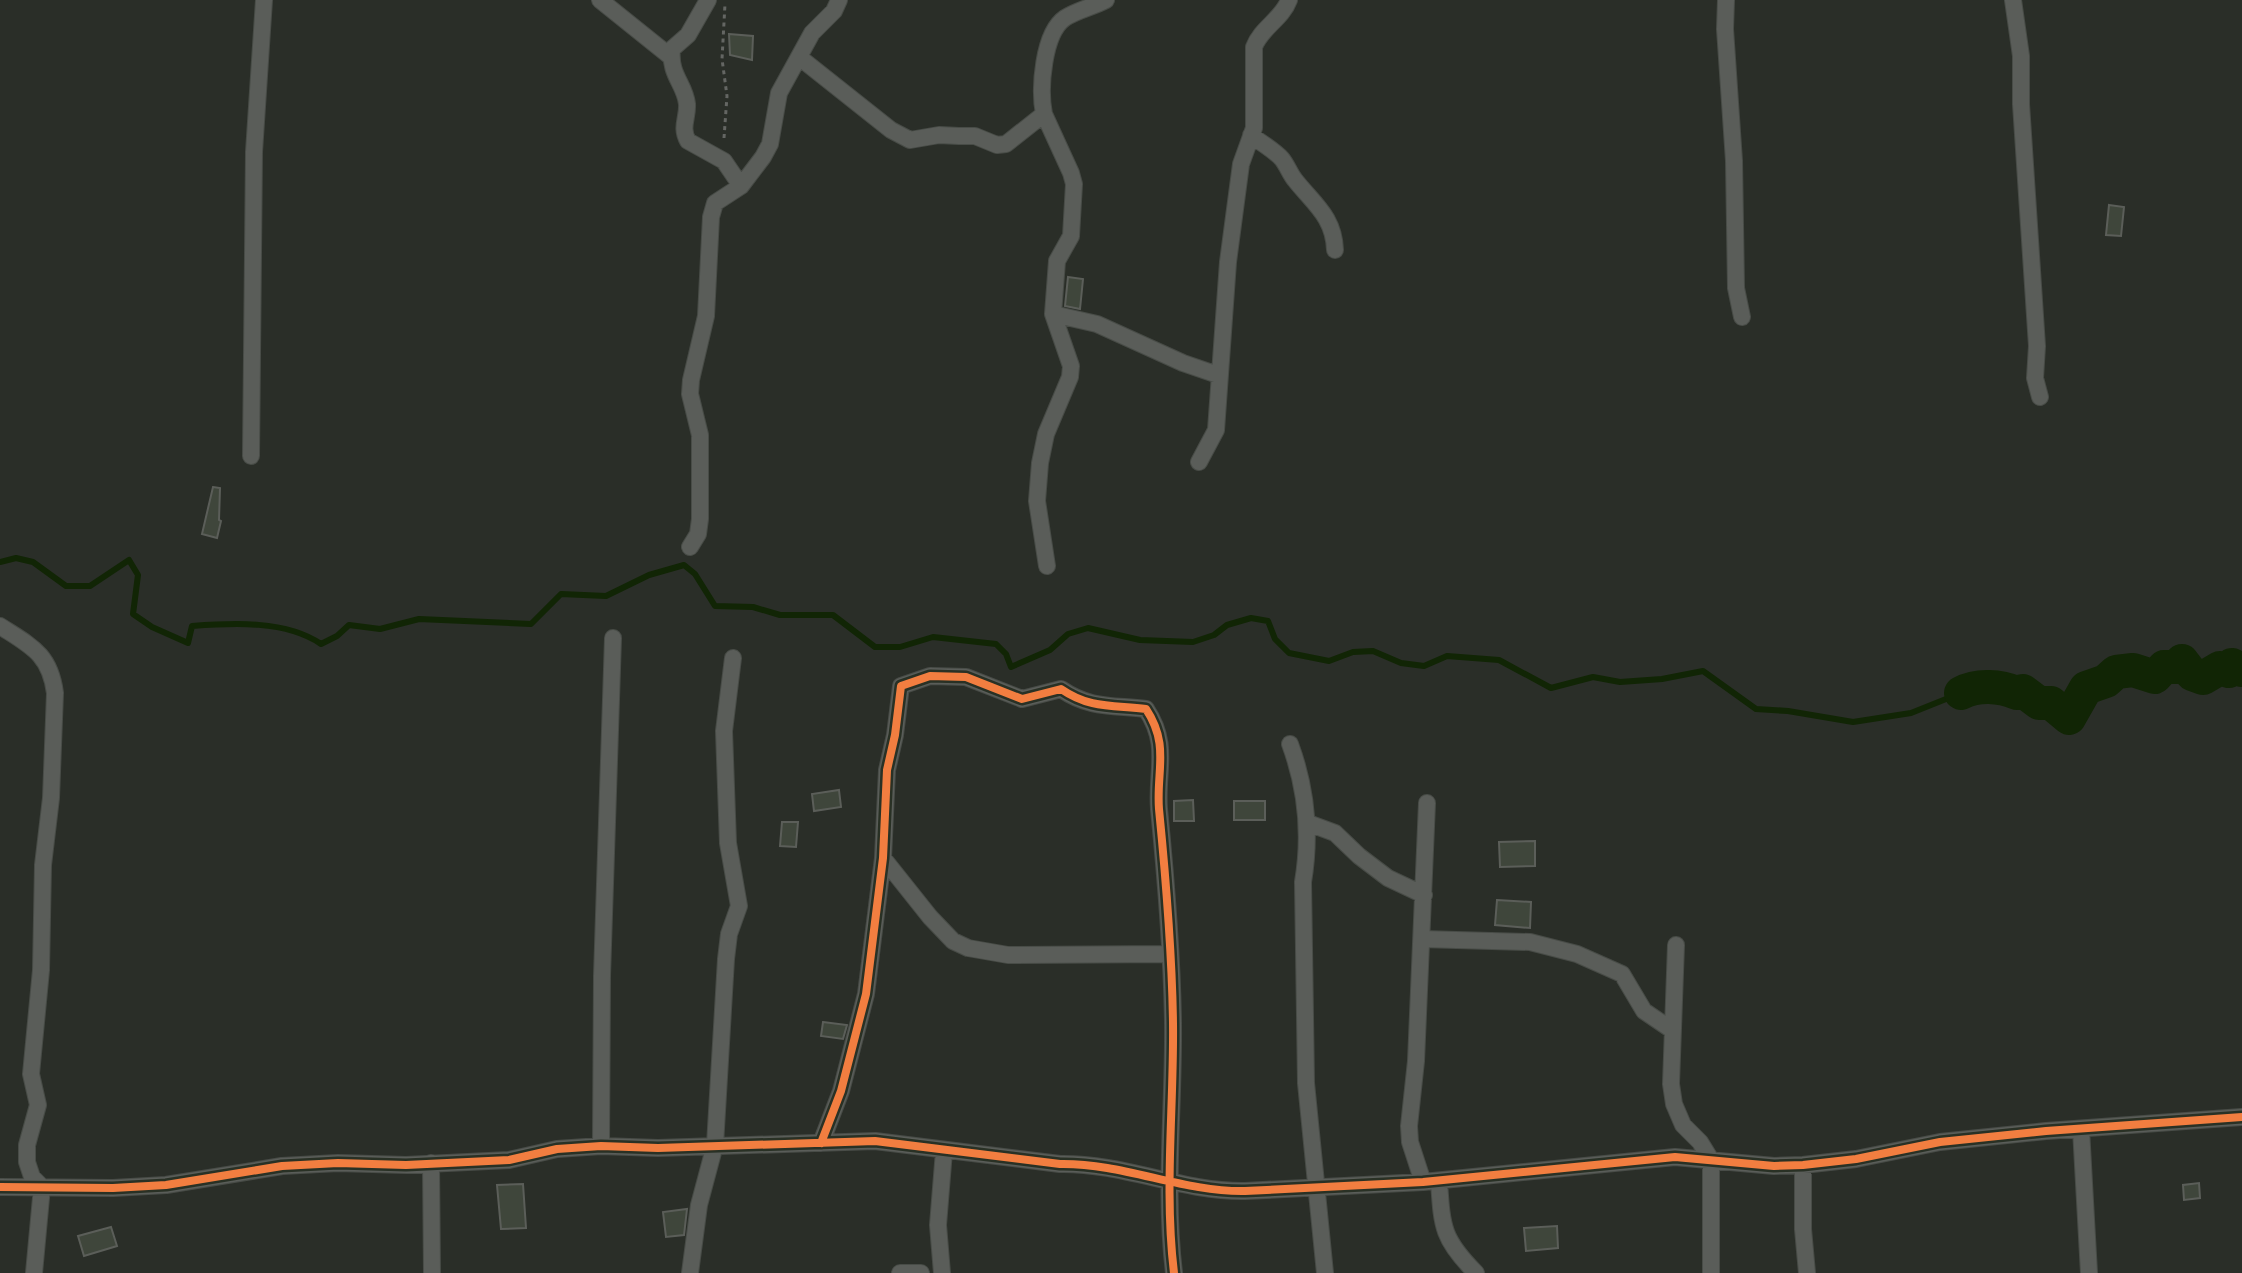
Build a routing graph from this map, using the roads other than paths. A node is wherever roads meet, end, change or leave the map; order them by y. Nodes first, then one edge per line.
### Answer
1 (264, 0) edge
2 (600, 0) edge
3 (708, 0) edge
4 (839, 0) edge
5 (1106, 0) edge
6 (1289, 0) edge
7 (1726, 0) edge
8 (2013, 0) edge
9 (671, 57) junction
10 (799, 57) junction
11 (1044, 114) junction
12 (1251, 135) junction
13 (741, 186) junction
14 (1335, 250) dead end
15 (1053, 314) junction
16 (1742, 317) dead end
17 (1218, 375) junction
18 (2040, 397) dead end
19 (251, 456) dead end
20 (1199, 462) dead end
21 (690, 547) dead end
22 (1047, 566) dead end
23 (0, 626) edge
24 (613, 638) dead end
25 (733, 658) dead end
26 (1290, 744) dead end
27 (1427, 803) dead end
28 (1308, 823) junction
29 (883, 858) junction
30 (1424, 895) junction
31 (1422, 939) junction
32 (1676, 945) dead end
33 (1170, 954) junction
34 (1672, 1030) junction
35 (2242, 1117) edge
36 (2081, 1129) junction
37 (821, 1143) junction
38 (715, 1145) junction
39 (601, 1146) junction
40 (944, 1151) junction
41 (1711, 1160) junction
42 (431, 1163) junction
43 (1803, 1165) junction
44 (1170, 1179) junction
45 (1431, 1181) junction
46 (1314, 1186) junction
47 (0, 1187) edge
48 (42, 1187) junction
49 (34, 1273) edge
50 (432, 1273) edge
51 (690, 1273) edge
52 (900, 1273) edge
53 (921, 1273) edge
54 (942, 1273) edge
55 (1174, 1273) edge
56 (1325, 1273) edge
57 (1476, 1273) edge
58 (1711, 1273) edge
59 (1807, 1273) edge
60 (2089, 1273) edge

1 - 19 street
2 - 9 street
3 - 9 street
4 - 10 street
5 - 11 street
6 - 12 street
7 - 16 street
8 - 18 street
9 - 13 street
10 - 11 street
10 - 13 street
11 - 15 street
12 - 14 street
12 - 17 street
13 - 21 street
15 - 17 street
15 - 22 street
17 - 20 street
23 - 48 street
24 - 39 street
25 - 38 street
26 - 28 street
27 - 30 street
28 - 30 street
28 - 46 street
29 - 33 street
29 - 33 street
29 - 37 street
30 - 31 street
31 - 34 street
31 - 45 street
32 - 34 street
33 - 44 street
34 - 41 street
35 - 36 street
36 - 43 street
36 - 60 street
37 - 38 street
37 - 40 street
38 - 39 street
38 - 51 street
39 - 42 street
40 - 44 street
40 - 54 street
41 - 43 street
41 - 45 street
41 - 58 street
42 - 48 street
42 - 50 street
43 - 59 street
44 - 46 street
44 - 55 street
45 - 46 street
45 - 57 street
46 - 56 street
47 - 48 street
48 - 49 street
52 - 53 street

